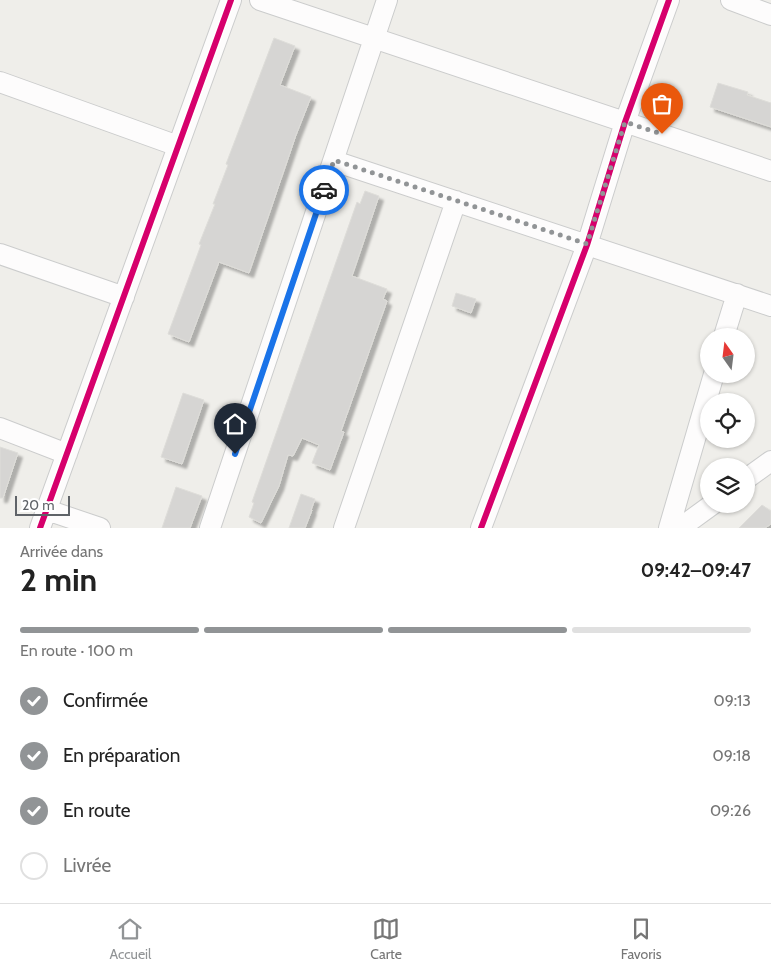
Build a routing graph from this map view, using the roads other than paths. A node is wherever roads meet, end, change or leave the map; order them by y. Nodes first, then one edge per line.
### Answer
1 (231, 0) edge
2 (260, 0) edge
3 (387, 0) edge
4 (669, 0) edge
5 (731, 0) edge
6 (771, 15) edge
7 (374, 38) junction
8 (0, 82) edge
9 (625, 122) junction
10 (178, 146) junction
11 (334, 160) junction
12 (771, 171) edge
13 (456, 201) junction
14 (587, 244) junction
15 (0, 254) edge
16 (737, 294) junction
17 (124, 297) junction
18 (771, 306) edge
19 (726, 328) edge
20 (711, 383) edge
21 (0, 428) edge
22 (67, 454) junction
23 (771, 461) edge
24 (755, 473) edge
25 (701, 513) edge
26 (44, 519) edge
27 (100, 528) edge
28 (210, 528) edge
29 (344, 528) edge
30 (481, 528) edge
31 (669, 528) edge
32 (680, 528) edge

1 - 10 street
2 - 7 street
3 - 7 street
4 - 9 street
5 - 6 street
7 - 9 street
7 - 11 street
8 - 10 street
9 - 12 street
9 - 14 street
10 - 17 street
11 - 13 street
11 - 28 street
13 - 14 street
13 - 29 street
14 - 16 street
14 - 30 street
15 - 17 street
16 - 18 street
16 - 19 street
17 - 22 street
20 - 31 street
21 - 22 street
22 - 26 street
23 - 24 street
25 - 32 street
26 - 27 street

